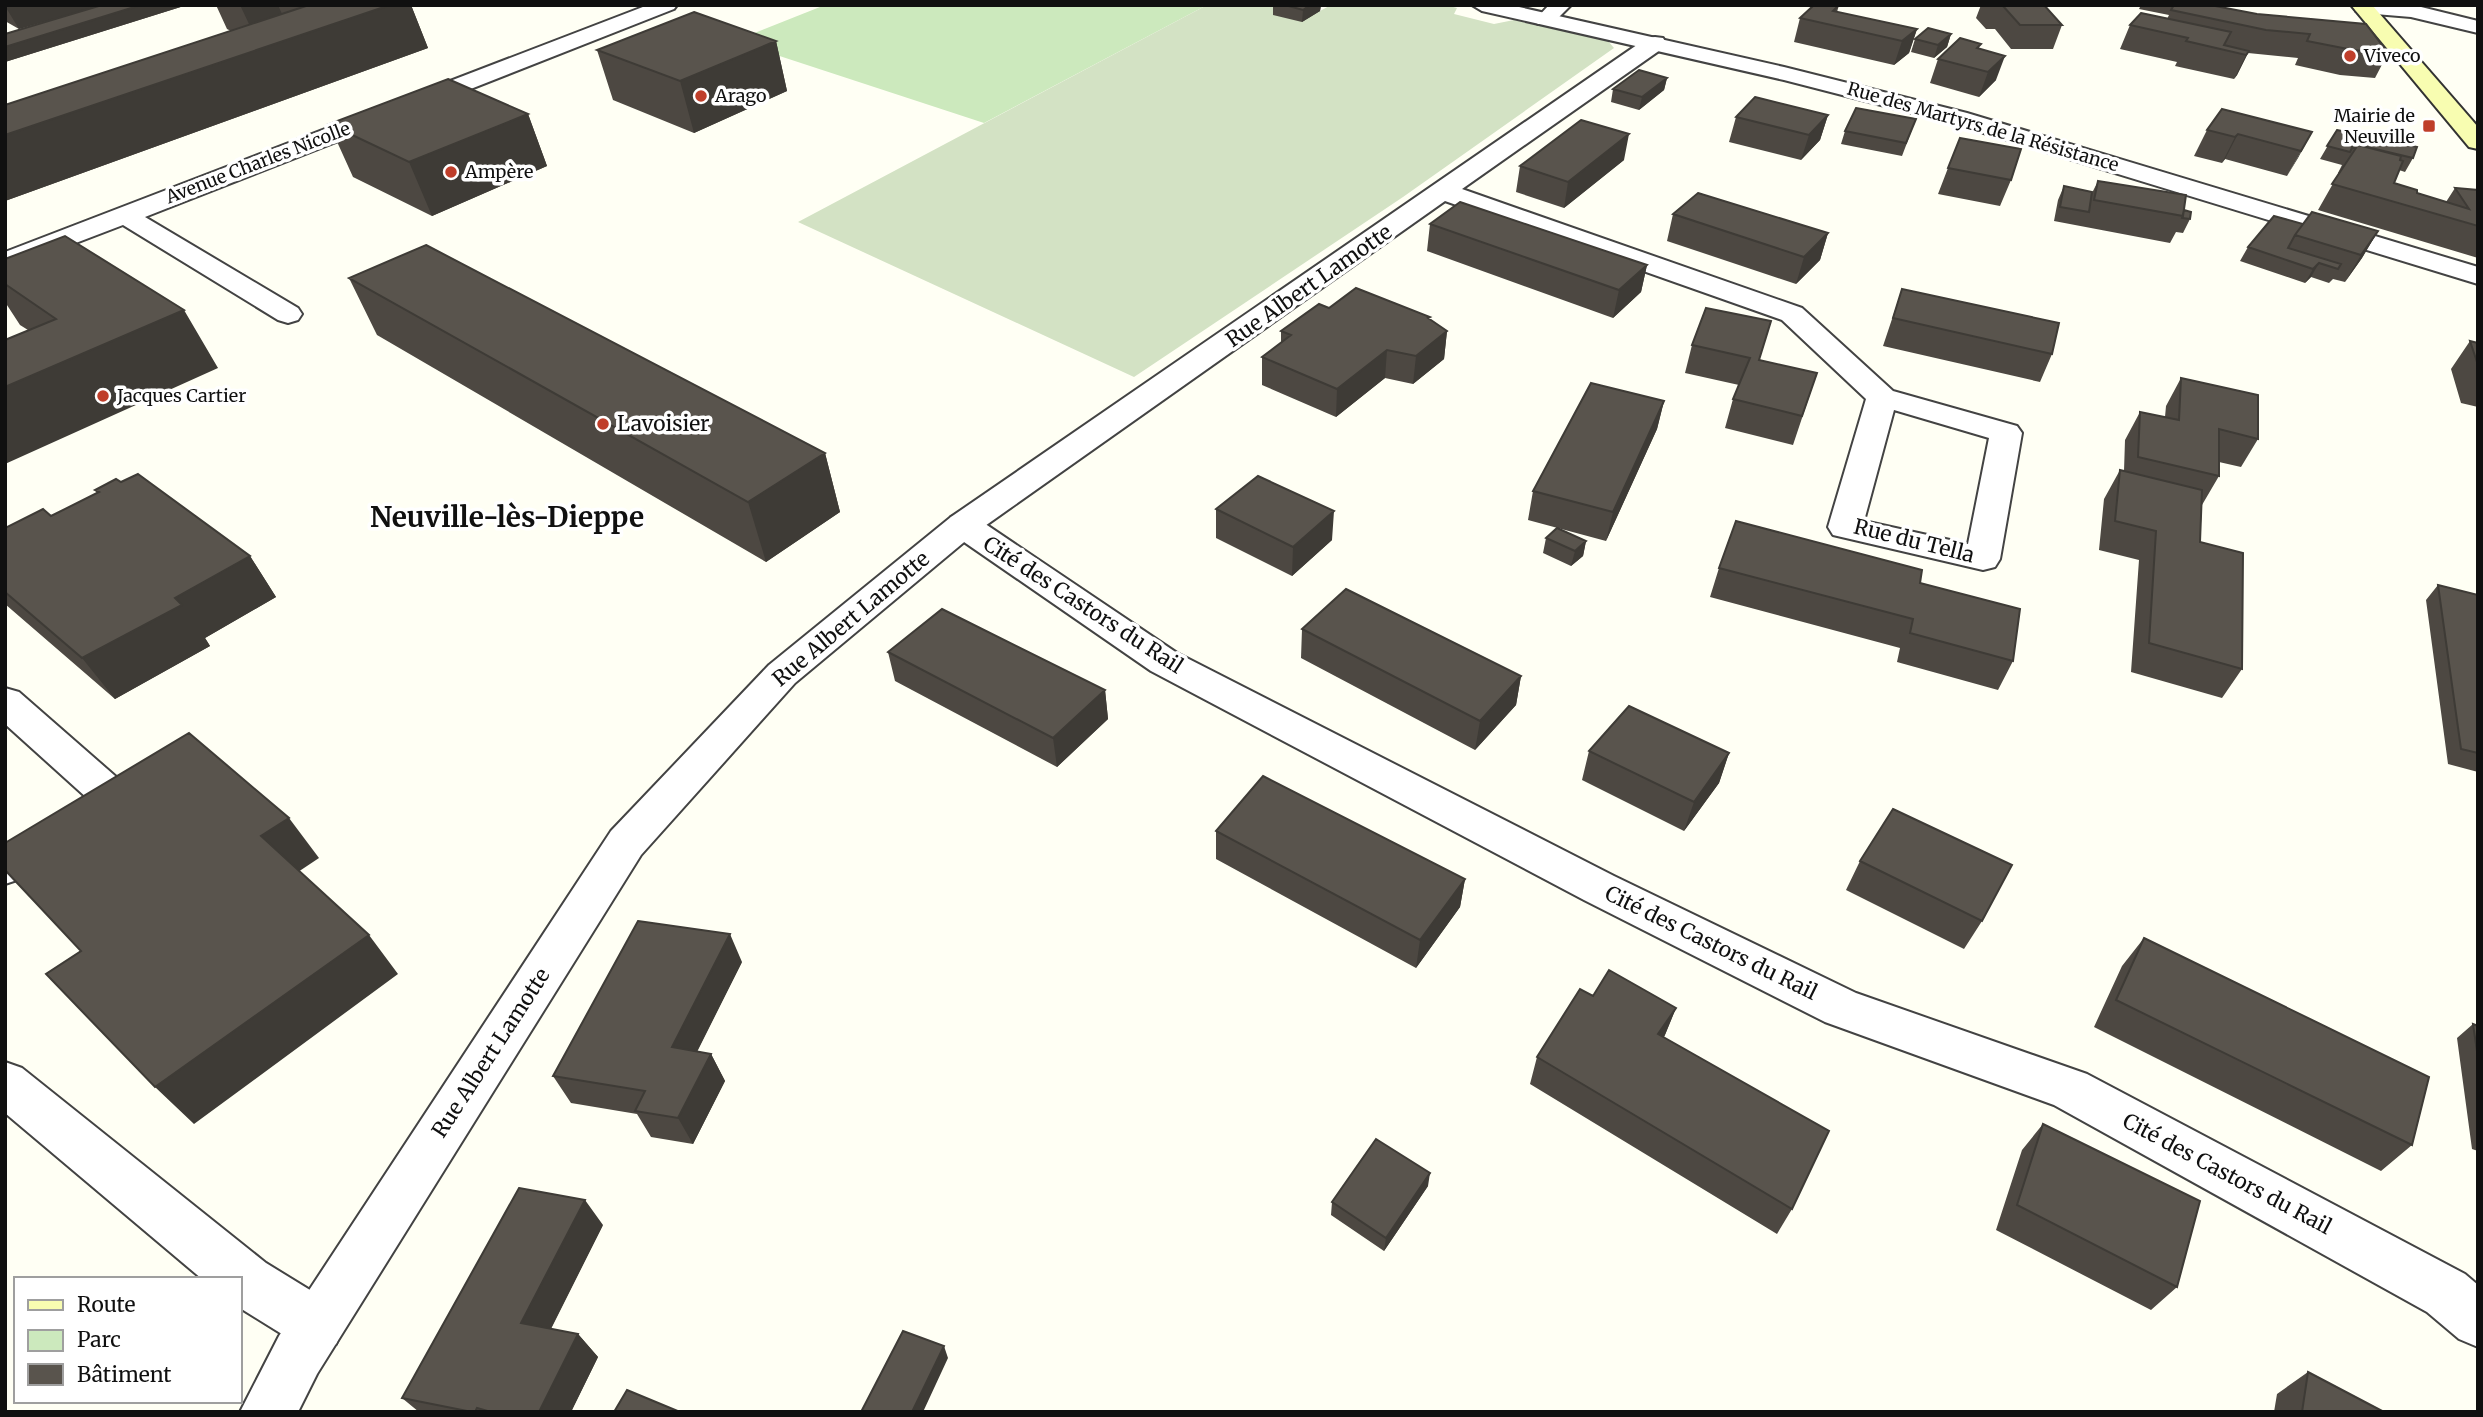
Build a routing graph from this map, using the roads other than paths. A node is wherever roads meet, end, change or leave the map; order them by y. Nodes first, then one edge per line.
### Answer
1 (667, 5) edge
2 (1482, 5) edge
3 (2362, 6) edge
4 (1553, 12) edge
5 (2478, 27) edge
6 (1656, 43) junction
7 (2478, 142) edge
8 (1445, 192) junction
9 (124, 215) junction
10 (5, 262) edge
11 (2478, 276) edge
12 (288, 314) dead end
13 (1882, 397) junction
14 (963, 525) junction
15 (5, 702) edge
16 (5, 867) edge
17 (5, 1083) edge
18 (241, 1277) edge
19 (242, 1278) edge
20 (2478, 1320) edge
21 (317, 1325) junction
22 (268, 1412) edge

1 - 9 street, Avenue Charles Nicolle
2 - 4 street, Rue des Martyrs de la Résistance
3 - 5 street
3 - 7 main road
4 - 6 street, Rue des Martyrs de la Résistance
6 - 8 street, Rue Albert Lamotte
6 - 11 street, Rue des Martyrs de la Résistance
8 - 13 street, Rue du Tella
8 - 14 street, Rue Albert Lamotte
9 - 10 street, Avenue Charles Nicolle
9 - 12 street
13 - 13 street, Rue du Tella
14 - 20 street, Cité des Castors du Rail
14 - 21 street, Rue Albert Lamotte
15 - 16 street
17 - 18 street
19 - 21 street
21 - 22 street, Rue Albert Lamotte

